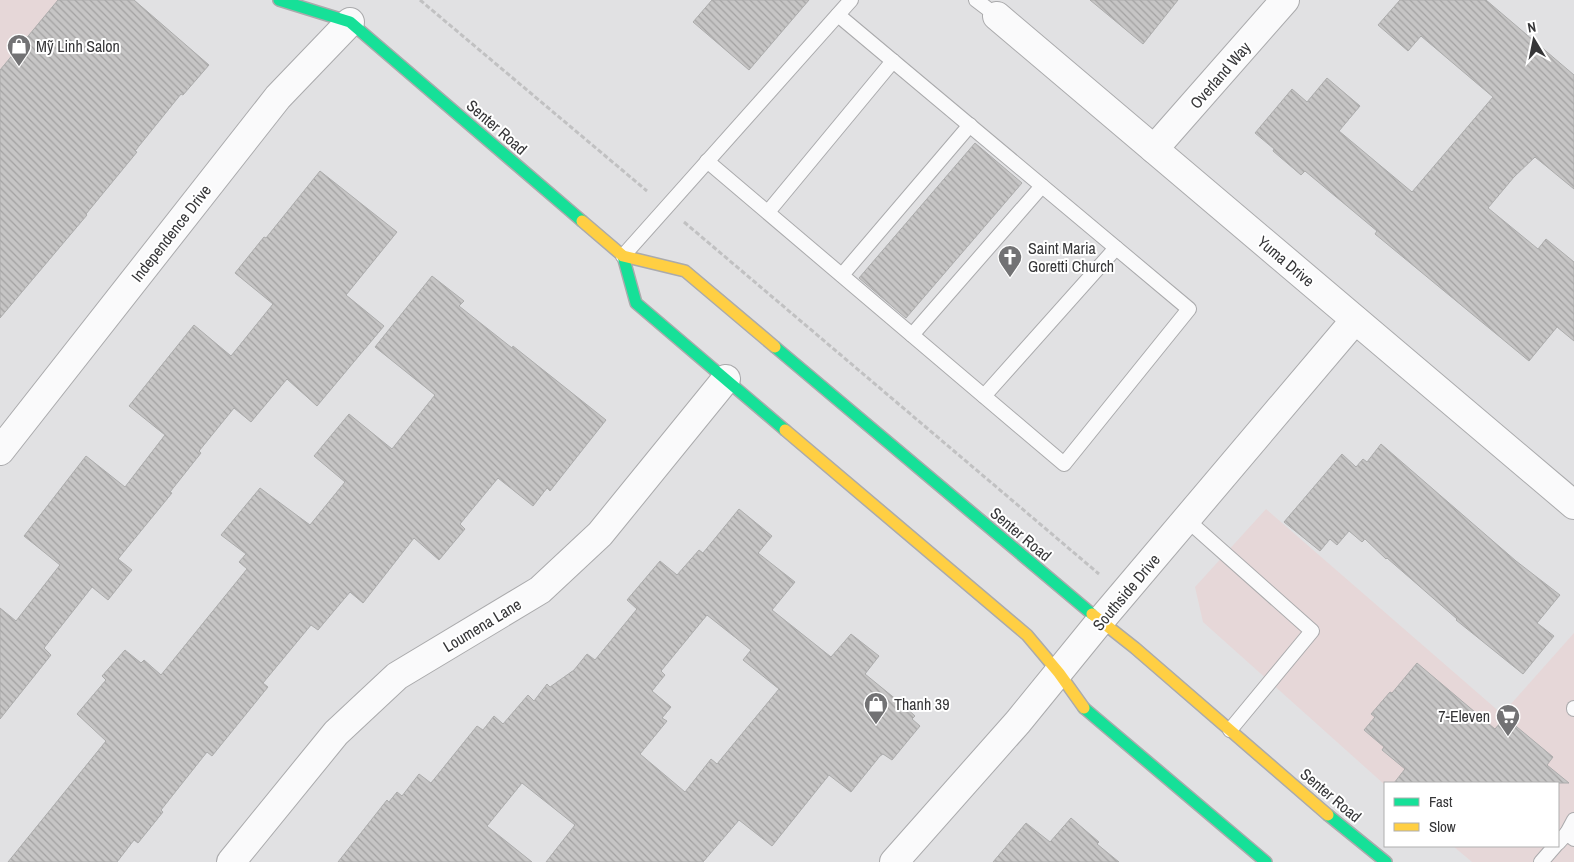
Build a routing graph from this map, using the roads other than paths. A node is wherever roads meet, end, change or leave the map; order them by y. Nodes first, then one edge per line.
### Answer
1 (280, 0) edge
2 (852, 0) edge
3 (1285, 0) edge
4 (986, 8) edge
5 (347, 15) junction
6 (838, 15) junction
7 (892, 61) junction
8 (970, 125) junction
9 (1154, 149) junction
10 (707, 161) junction
11 (1042, 186) junction
12 (768, 212) junction
13 (1116, 248) junction
14 (623, 256) junction
15 (842, 275) junction
16 (1355, 320) junction
17 (912, 335) junction
18 (726, 379) junction
19 (984, 396) junction
20 (0, 450) edge
21 (1574, 505) edge
22 (1186, 519) junction
23 (1102, 620) junction
24 (1059, 673) junction
25 (1230, 730) junction
26 (1574, 820) edge
27 (1564, 840) edge
28 (1557, 847) edge
29 (231, 862) edge
30 (894, 862) edge
31 (1266, 862) edge
32 (1386, 862) edge
33 (1541, 862) edge

1 - 5 main road, Senter Road
2 - 6 lane
3 - 9 street, Overland Way
4 - 9 street, Yuma Drive
5 - 14 main road, Senter Road
5 - 20 street, Independence Drive
6 - 7 lane
6 - 10 lane
7 - 8 lane
7 - 12 lane
8 - 11 lane
8 - 15 lane
9 - 16 street, Yuma Drive
10 - 12 lane
10 - 14 lane
11 - 13 lane
11 - 17 lane
12 - 15 lane
13 - 19 lane
13 - 19 lane
14 - 18 main road
14 - 23 main road, Senter Road
15 - 17 lane
16 - 21 street, Yuma Drive
16 - 22 street, Southside Drive
17 - 19 lane
18 - 24 main road
18 - 29 street, Loumena Lane
22 - 23 street, Southside Drive
22 - 25 lane
23 - 24 street, Southside Drive
23 - 25 main road, Senter Road
24 - 30 street, Southside Drive
24 - 31 main road
25 - 32 main road, Senter Road
26 - 27 lane
28 - 33 lane

